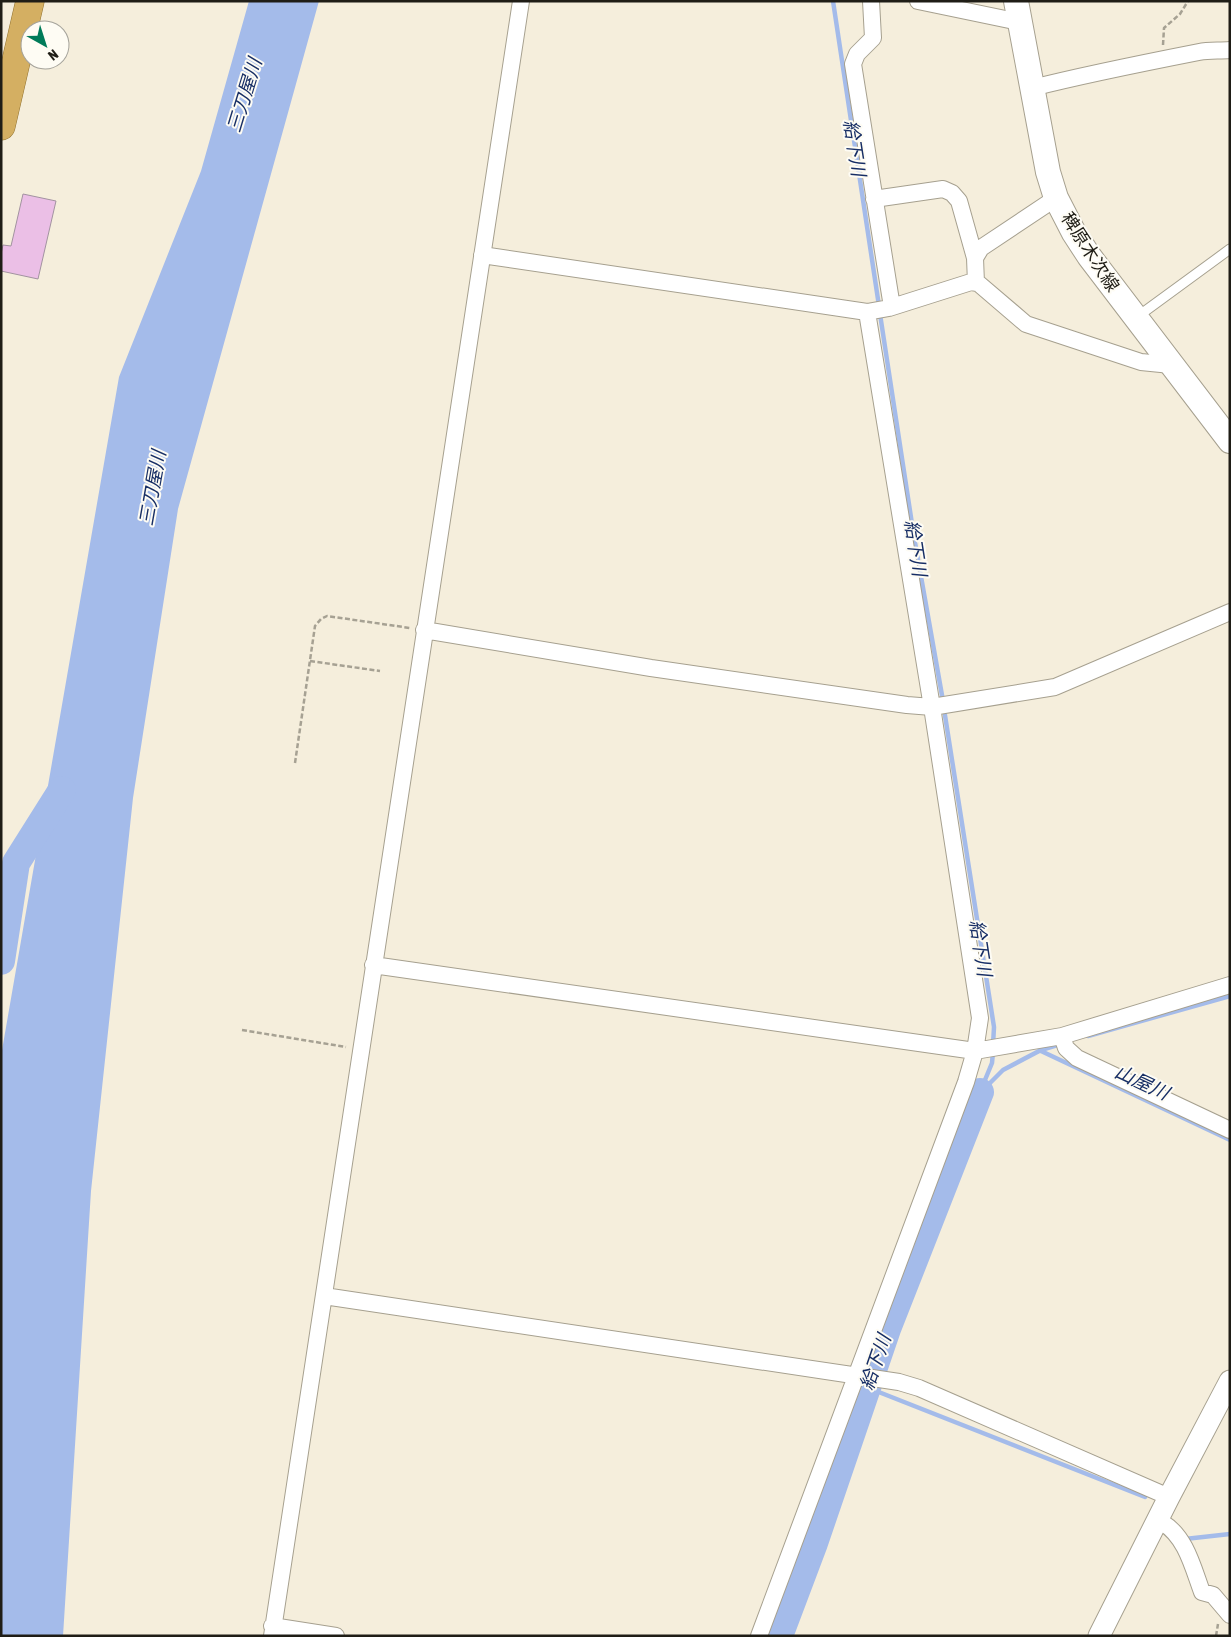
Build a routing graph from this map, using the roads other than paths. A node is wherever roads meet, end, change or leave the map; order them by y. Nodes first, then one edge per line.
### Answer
1 (30, 1) edge
2 (521, 1) edge
3 (871, 1) edge
4 (918, 1) edge
5 (1017, 12) edge
6 (1230, 50) edge
7 (1032, 88) junction
8 (1, 126) edge
9 (1056, 198) junction
10 (874, 199) junction
11 (1230, 249) edge
12 (482, 255) junction
13 (975, 258) junction
14 (976, 283) junction
15 (880, 310) junction
16 (1136, 318) junction
17 (1171, 364) junction
18 (1230, 440) edge
19 (1230, 612) edge
20 (424, 630) junction
21 (940, 706) junction
22 (373, 965) junction
23 (1230, 985) edge
24 (1063, 1041) junction
25 (979, 1051) junction
26 (1230, 1130) edge
27 (324, 1296) junction
28 (859, 1376) junction
29 (1227, 1393) edge
30 (1168, 1497) junction
31 (1163, 1523) dead end
32 (1230, 1615) edge
33 (272, 1631) edge
34 (336, 1636) edge
35 (759, 1636) edge
36 (1099, 1636) edge

1 - 8 highway
2 - 12 street
3 - 10 street
4 - 5 street
5 - 7 main road, 稗原木次線
6 - 7 street
7 - 9 main road, 稗原木次線
9 - 13 street
9 - 16 main road, 稗原木次線
10 - 13 street
10 - 15 street
11 - 16 lane
12 - 15 street
12 - 20 street
13 - 14 street
14 - 15 street
14 - 17 street
15 - 21 street
16 - 17 main road, 稗原木次線
17 - 18 main road, 稗原木次線
19 - 21 street
20 - 21 street
20 - 22 street
21 - 25 street
22 - 25 street
22 - 27 street
23 - 24 street
24 - 25 street
24 - 26 street
25 - 28 street
27 - 28 street
27 - 33 street
28 - 30 street
28 - 35 street
29 - 30 street
30 - 36 street
31 - 32 street
33 - 34 street

